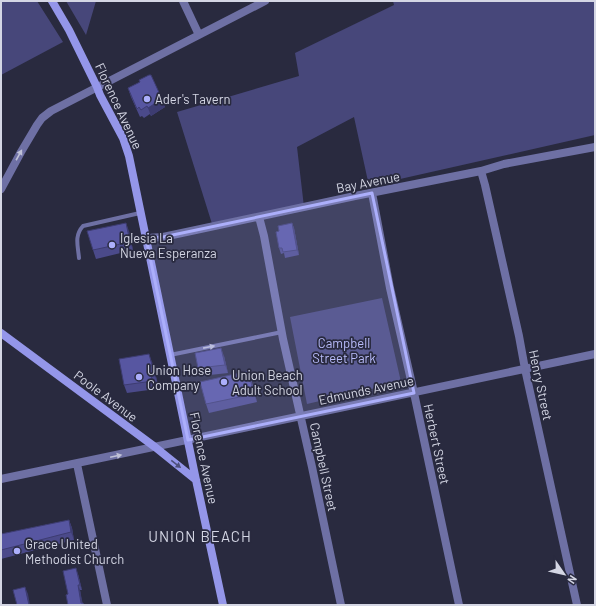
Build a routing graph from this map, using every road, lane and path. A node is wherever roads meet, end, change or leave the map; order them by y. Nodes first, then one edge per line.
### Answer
1 (52, 1) edge
2 (183, 1) edge
3 (265, 1) edge
4 (199, 35) junction
5 (97, 87) junction
6 (595, 147) edge
7 (481, 171) junction
8 (1, 189) edge
9 (372, 193) junction
10 (141, 213) junction
11 (259, 216) junction
12 (146, 238) junction
13 (79, 258) dead end
14 (1, 332) edge
15 (282, 332) junction
16 (170, 354) junction
17 (595, 354) edge
18 (524, 369) junction
19 (414, 393) junction
20 (300, 416) junction
21 (188, 440) junction
22 (155, 447) junction
23 (77, 464) junction
24 (1, 480) edge
25 (196, 480) junction
26 (107, 605) edge
27 (223, 605) edge
28 (341, 605) edge
29 (459, 605) edge
30 (577, 605) edge

1 - 5 street, Florence Avenue
2 - 4 street
3 - 4 street
4 - 5 street
8 -> 5 street
5 - 10 street, Florence Avenue
6 - 7 street, Bay Avenue
7 - 9 street, Bay Avenue
7 - 18 street, Henry Street
9 - 11 street, Bay Avenue
9 - 19 street, Herbert Street
10 - 12 street, Florence Avenue
10 - 13 lane
11 - 12 street, Bay Avenue
11 - 15 street, Campbell Street
12 - 16 street, Florence Avenue
14 - 22 street, Poole Avenue
16 -> 15 lane
15 - 20 street, Campbell Street
16 - 21 street, Florence Avenue
17 - 18 street, Edmunds Avenue
18 - 19 street, Edmunds Avenue
18 - 30 street, Henry Street
19 - 20 street, Edmunds Avenue
19 - 29 street, Herbert Street
20 - 21 street, Edmunds Avenue
20 - 28 street, Campbell Street
21 - 22 street, Edmunds Avenue
21 - 25 street, Florence Avenue
23 -> 22 street, Edmunds Avenue
22 -> 25 street, Poole Avenue
23 - 24 street, Edmunds Avenue
23 - 26 street
25 - 27 street, Florence Avenue

